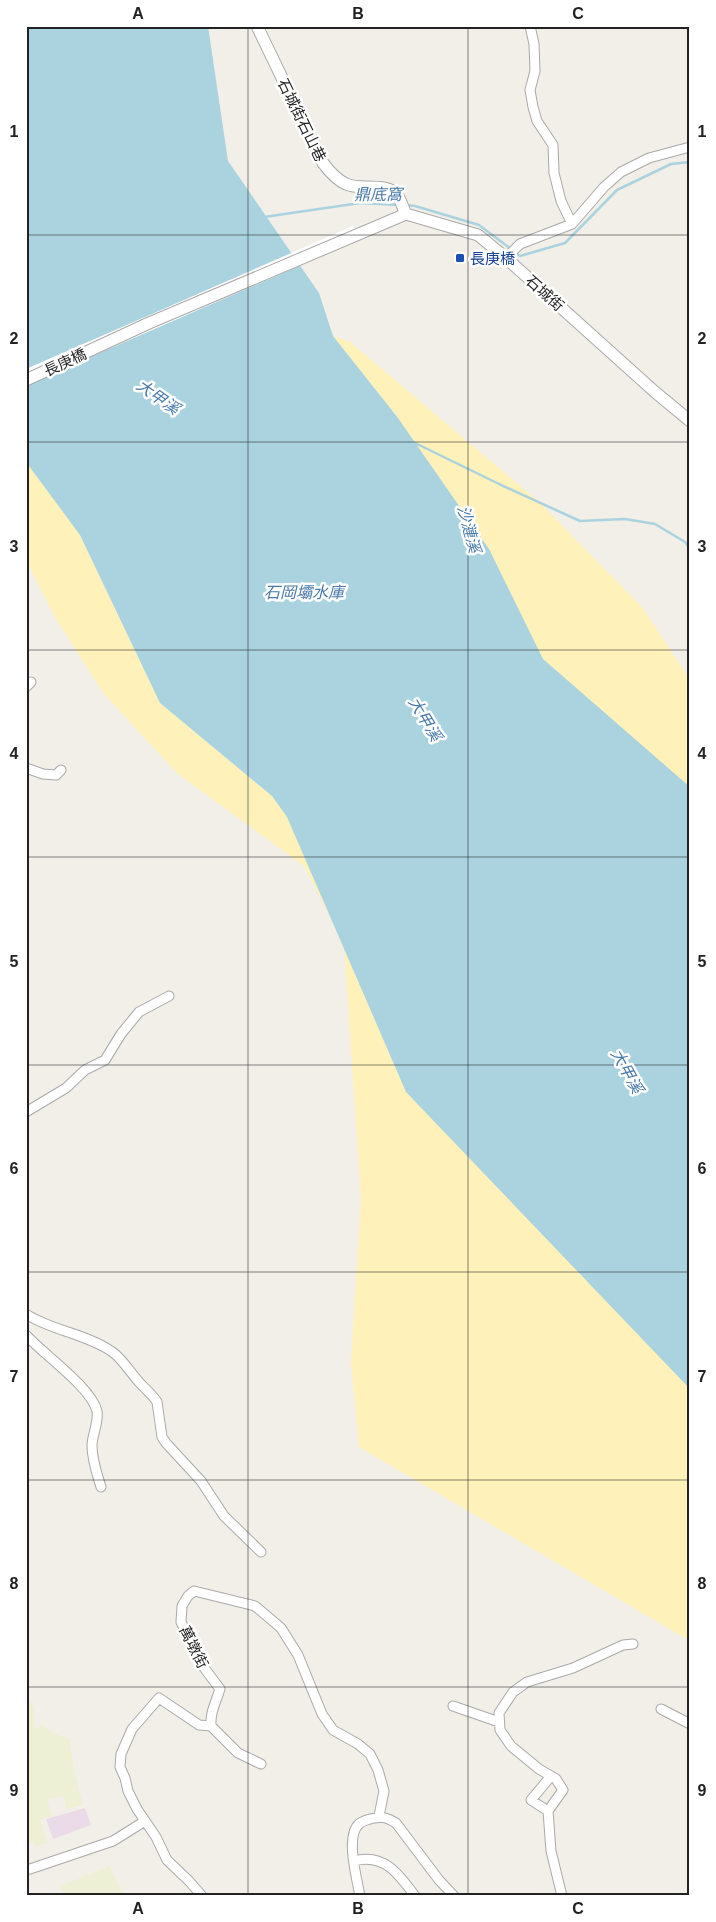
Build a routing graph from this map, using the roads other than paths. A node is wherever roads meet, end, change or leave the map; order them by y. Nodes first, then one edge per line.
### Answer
1 (257, 26) edge
2 (530, 26) edge
3 (690, 147) edge
4 (406, 214) junction
5 (572, 224) junction
6 (507, 256) junction
7 (26, 380) edge
8 (690, 421) edge
9 (26, 768) edge
10 (62, 770) dead end
11 (169, 996) dead end
12 (26, 1112) edge
13 (26, 1314) edge
14 (26, 1335) edge
15 (100, 1487) dead end
16 (261, 1552) dead end
17 (633, 1644) dead end
18 (453, 1706) dead end
19 (661, 1709) dead end
20 (499, 1722) junction
21 (690, 1724) edge
22 (211, 1726) junction
23 (261, 1764) dead end
24 (551, 1776) junction
25 (548, 1812) junction
26 (379, 1816) junction
27 (145, 1821) junction
28 (354, 1861) junction
29 (30, 1869) dead end
30 (202, 1896) edge
31 (360, 1896) edge
32 (414, 1896) edge
33 (454, 1896) edge
34 (562, 1896) edge

1 - 4 street, 石城街石山巷
2 - 5 street
3 - 5 street
4 - 6 street, 石城街
4 - 7 street, 長庚橋
5 - 6 street
6 - 8 street, 石城街
9 - 10 street
11 - 12 street
13 - 16 street
14 - 15 street
17 - 20 street
18 - 20 street
19 - 21 street
20 - 24 street
22 - 23 street
22 - 26 street, 萬墩街
22 - 27 street
24 - 25 street
24 - 25 street
25 - 34 street
26 - 28 street
26 - 33 street
27 - 29 street
27 - 30 street
28 - 31 street
28 - 32 street

